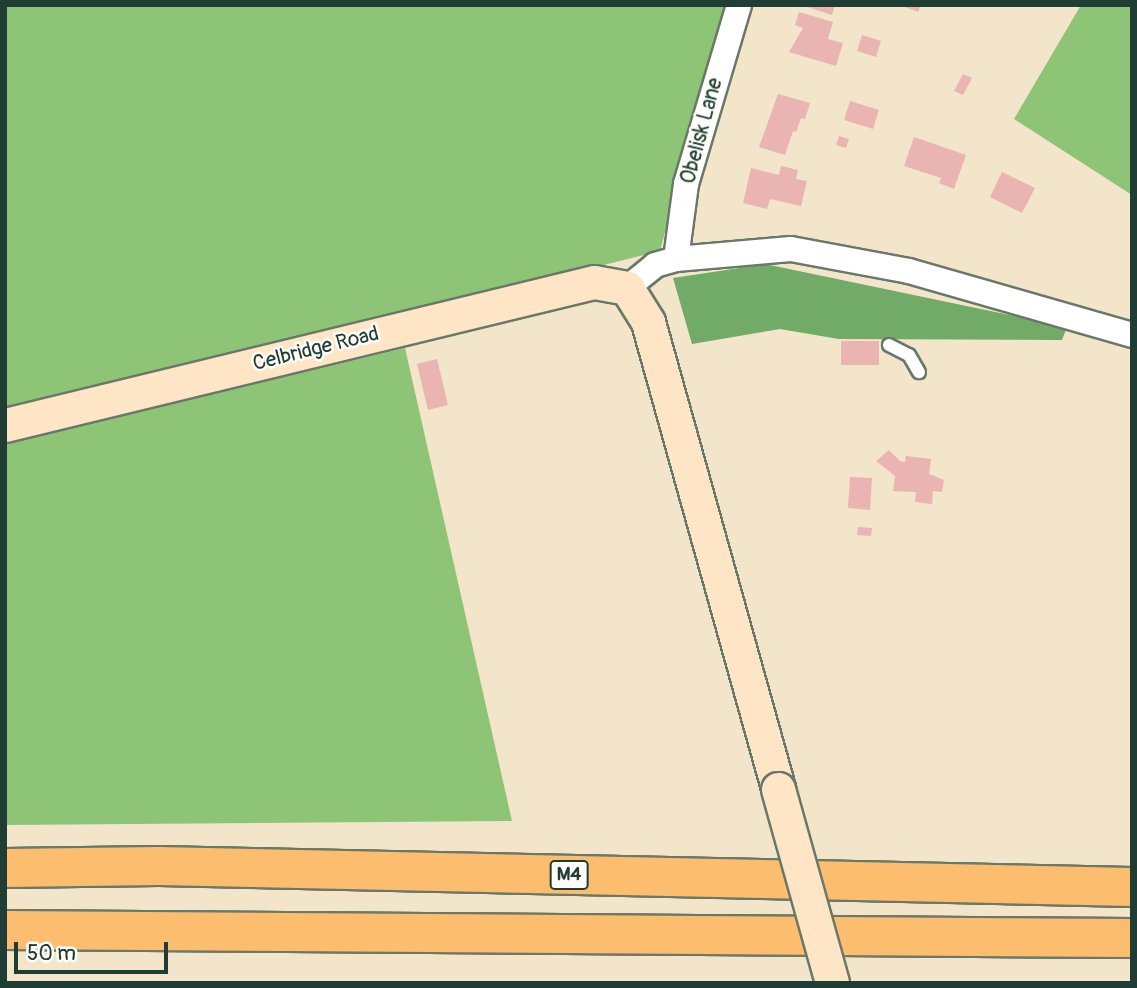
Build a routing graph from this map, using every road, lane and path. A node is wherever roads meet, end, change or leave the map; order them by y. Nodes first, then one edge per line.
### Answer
1 (739, 5) edge
2 (676, 259) junction
3 (627, 288) junction
4 (1132, 335) edge
5 (889, 345) dead end
6 (919, 372) dead end
7 (5, 425) edge
8 (5, 868) edge
9 (1132, 887) edge
10 (5, 930) edge
11 (1132, 938) edge
12 (832, 983) edge

1 - 2 street, Obelisk Lane
2 - 3 street
2 - 4 street
3 - 7 main road, Celbridge Road
3 - 12 main road, bridge
5 - 6 lane
8 - 9 highway, M4
10 - 11 highway

